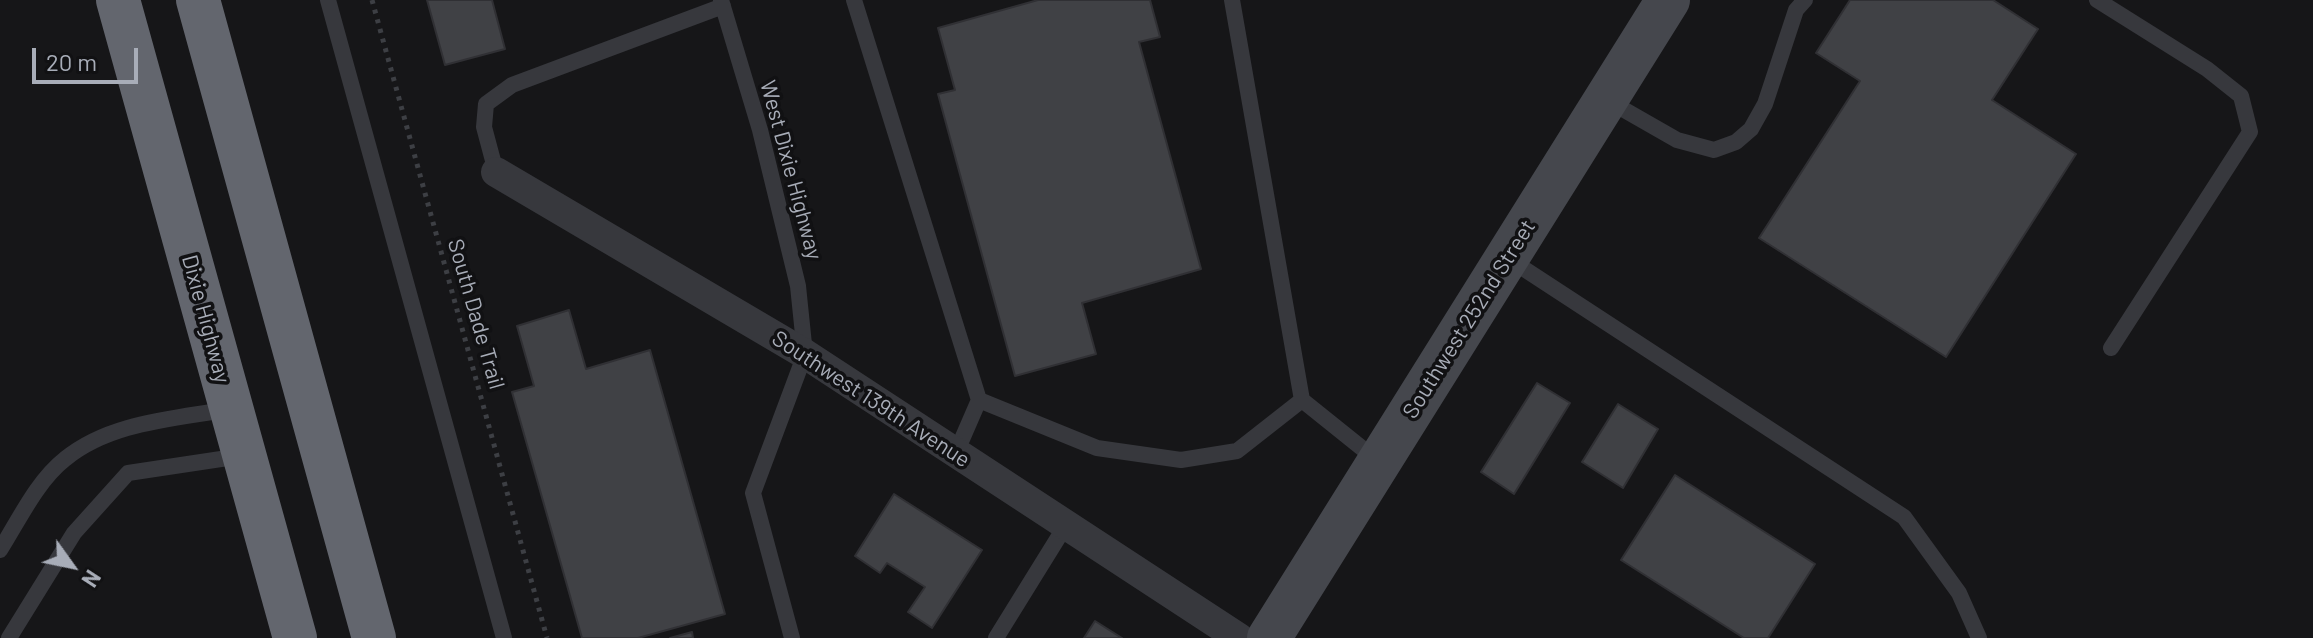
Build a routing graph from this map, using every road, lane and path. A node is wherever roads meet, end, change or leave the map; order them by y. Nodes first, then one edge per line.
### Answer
1 (118, 0) edge
2 (198, 0) edge
3 (328, 0) edge
4 (372, 0) edge
5 (854, 0) edge
6 (1232, 0) edge
7 (1668, 0) edge
8 (1805, 0) edge
9 (2097, 0) edge
10 (722, 3) edge
11 (1606, 100) junction
12 (496, 172) joint
13 (1507, 258) junction
14 (2111, 348) dead end
15 (805, 354) junction
16 (979, 400) junction
17 (1302, 400) junction
18 (231, 409) junction
19 (956, 453) junction
20 (244, 455) junction
21 (1379, 462) junction
22 (1066, 525) junction
23 (0, 550) edge
24 (9, 638) edge
25 (295, 638) edge
26 (374, 638) edge
27 (504, 638) edge
28 (547, 638) edge
29 (792, 638) edge
30 (996, 638) edge
31 (1239, 638) edge
32 (1269, 638) edge
33 (1979, 638) edge

1 - 18 highway, Dixie Highway
2 - 26 highway
3 - 27 lane
4 - 28 path, South Dade Trail
5 - 16 lane
6 - 17 lane
7 - 11 street, Southwest 252nd Street
8 - 11 lane
9 - 14 lane
10 - 12 lane
10 - 15 lane, West Dixie Highway
11 - 13 street, Southwest 252nd Street
12 - 15 street, Southwest 139th Avenue
13 - 21 street, Southwest 252nd Street
13 - 33 lane
15 - 19 street, Southwest 139th Avenue
15 - 29 lane
16 - 17 lane
16 - 19 lane
17 - 21 lane
18 - 20 highway, Dixie Highway
18 - 23 lane
19 - 22 street, Southwest 139th Avenue
20 - 24 lane
20 - 25 highway, Dixie Highway
21 - 32 street, Southwest 252nd Street
22 - 30 lane
22 - 31 street, Southwest 139th Avenue

